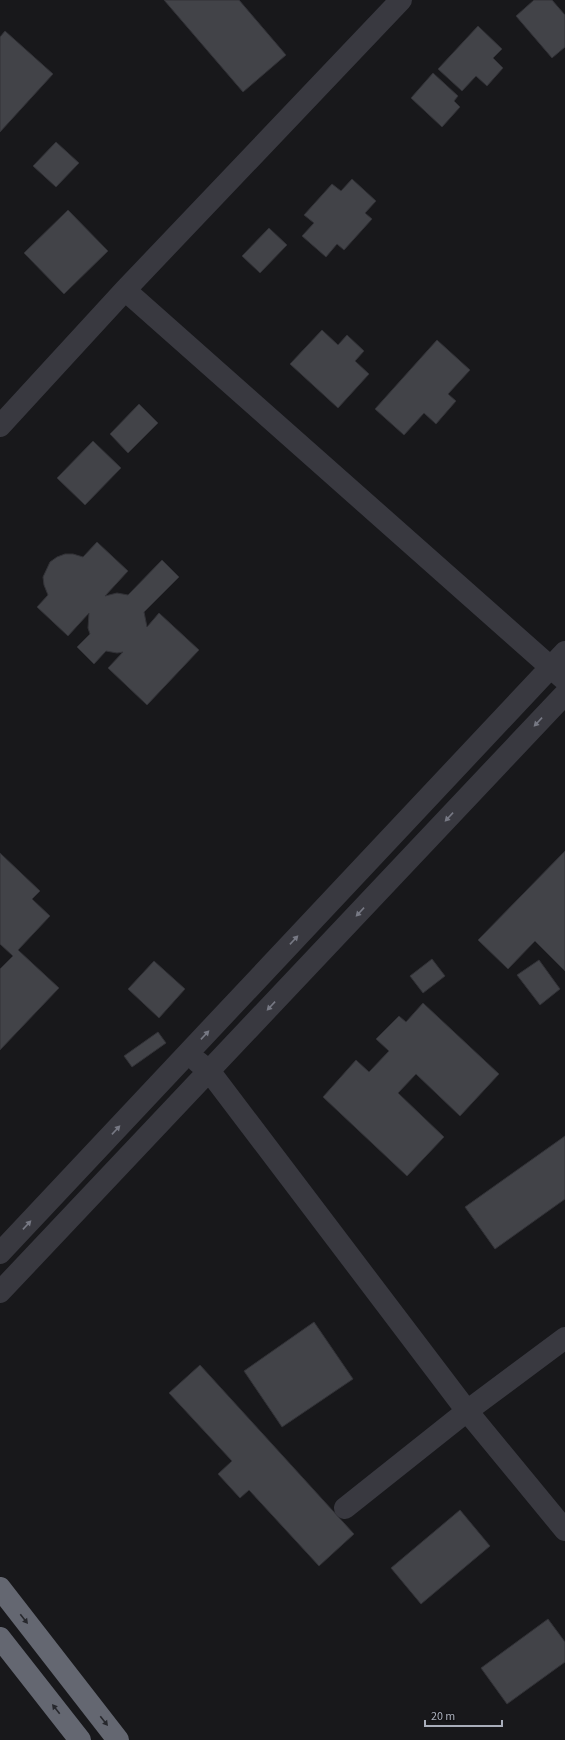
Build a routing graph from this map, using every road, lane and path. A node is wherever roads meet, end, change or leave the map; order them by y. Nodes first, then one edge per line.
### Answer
1 (401, 0) edge
2 (125, 290) junction
3 (0, 426) edge
4 (560, 666) edge
5 (565, 694) edge
6 (188, 1053) junction
7 (210, 1072) junction
8 (0, 1253) edge
9 (0, 1292) edge
10 (565, 1338) edge
11 (467, 1411) junction
12 (345, 1508) dead end
13 (565, 1530) edge
14 (0, 1588) edge
15 (0, 1638) edge
16 (80, 1740) edge
17 (118, 1740) edge

1 - 2 street
2 - 3 street
2 - 4 street
6 -> 4 street
5 -> 7 street
6 - 7 street
8 -> 6 street
7 - 9 street
7 - 11 street
10 - 11 street
11 - 12 street
11 - 13 street
14 -> 17 highway
16 -> 15 highway

